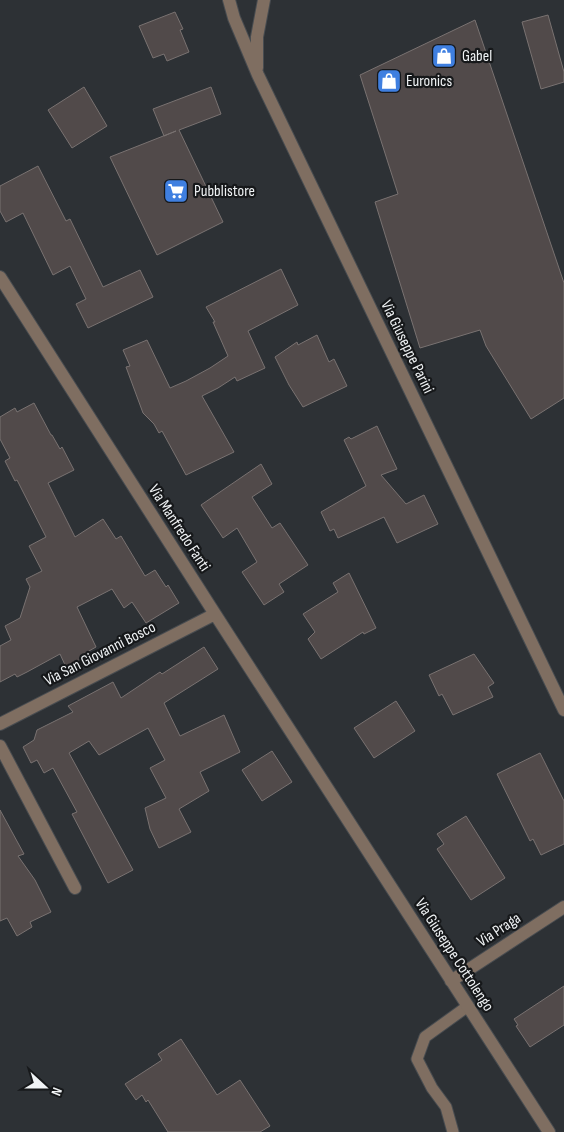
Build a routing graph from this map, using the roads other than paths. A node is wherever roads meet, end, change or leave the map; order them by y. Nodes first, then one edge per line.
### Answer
1 (229, 0) edge
2 (264, 0) edge
3 (258, 75) junction
4 (0, 277) edge
5 (215, 614) junction
6 (564, 710) edge
7 (0, 724) edge
8 (0, 746) edge
9 (332, 795) joint
10 (75, 888) dead end
11 (564, 907) edge
12 (452, 981) junction
13 (468, 1006) junction
14 (453, 1132) edge
15 (549, 1132) edge

1 - 3 street, Via Giuseppe Parini
2 - 3 street
3 - 6 street, Via Giuseppe Parini
4 - 5 street, Via Manfredo Fanti
5 - 7 street, Via San Giovanni Bosco
5 - 9 street, Via Manfredo Fanti
8 - 10 street
9 - 12 street, Via Giuseppe Cottolengo
11 - 12 street, Via Praga
12 - 13 street, Via Giuseppe Cottolengo
13 - 14 lane
13 - 15 street, Via Giuseppe Cottolengo

